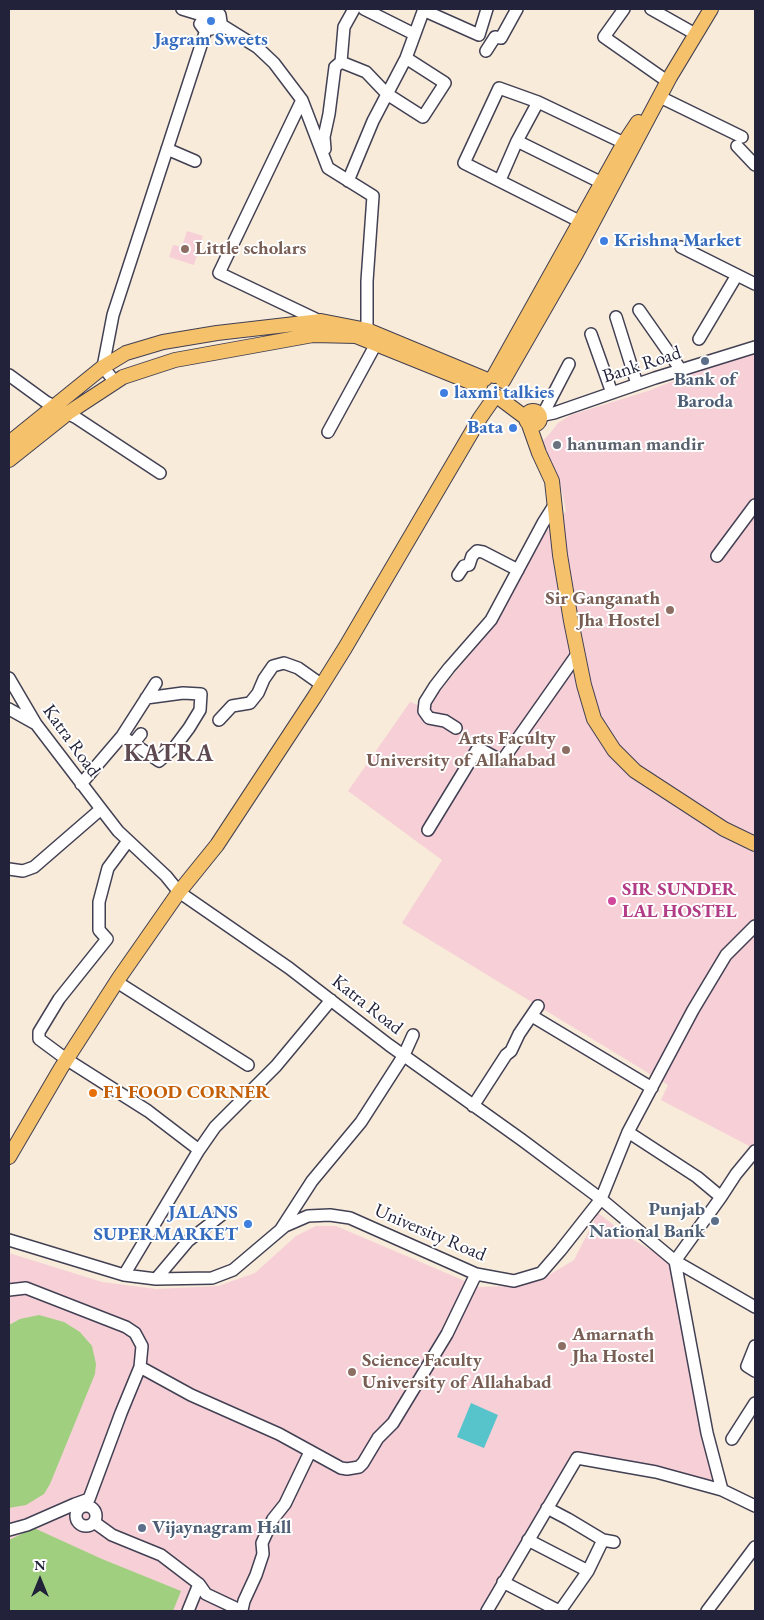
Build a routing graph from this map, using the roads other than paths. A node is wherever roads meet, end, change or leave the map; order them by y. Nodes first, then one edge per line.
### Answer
1 (182, 9) edge
2 (354, 9) edge
3 (364, 9) edge
4 (424, 9) edge
5 (487, 9) edge
6 (517, 9) edge
7 (624, 9) edge
8 (651, 9) edge
9 (703, 9) edge
10 (710, 9) edge
11 (218, 10) edge
12 (205, 16) junction
13 (220, 24) junction
14 (206, 30) junction
15 (690, 31) junction
16 (414, 34) junction
17 (486, 51) dead end
18 (406, 58) junction
19 (340, 62) junction
20 (664, 79) junction
21 (387, 94) junction
22 (660, 97) junction
23 (302, 100) junction
24 (538, 102) junction
25 (517, 141) junction
26 (624, 143) junction
27 (167, 149) junction
28 (196, 161) dead end
29 (755, 165) edge
30 (328, 168) junction
31 (500, 180) junction
32 (348, 181) junction
33 (602, 183) junction
34 (581, 222) junction
35 (681, 247) dead end
36 (737, 275) junction
37 (755, 284) edge
38 (639, 310) dead end
39 (616, 316) dead end
40 (321, 321) junction
41 (367, 330) junction
42 (591, 334) dead end
43 (328, 335) junction
44 (699, 340) dead end
45 (376, 344) junction
46 (755, 347) edge
47 (569, 364) dead end
48 (104, 367) junction
49 (680, 370) junction
50 (9, 375) edge
51 (115, 382) junction
52 (638, 384) junction
53 (493, 388) junction
54 (612, 393) junction
55 (54, 407) junction
56 (68, 413) junction
57 (534, 418) junction
58 (328, 432) dead end
59 (9, 443) edge
60 (9, 460) edge
61 (160, 473) dead end
62 (555, 504) junction
63 (755, 505) edge
64 (717, 556) dead end
65 (518, 570) junction
66 (458, 575) dead end
67 (578, 653) junction
68 (9, 678) edge
69 (156, 683) dead end
70 (322, 685) junction
71 (146, 698) junction
72 (9, 708) edge
73 (219, 720) dead end
74 (36, 724) junction
75 (456, 728) dead end
76 (141, 734) dead end
77 (122, 736) junction
78 (133, 744) junction
79 (81, 784) junction
80 (101, 809) junction
81 (428, 830) dead end
82 (128, 841) junction
83 (755, 844) edge
84 (9, 869) edge
85 (178, 892) junction
86 (755, 926) edge
87 (117, 982) junction
88 (331, 1000) junction
89 (413, 1035) dead end
90 (404, 1055) junction
91 (66, 1060) junction
92 (248, 1065) dead end
93 (652, 1088) junction
94 (473, 1106) junction
95 (628, 1132) junction
96 (199, 1150) junction
97 (755, 1151) edge
98 (9, 1157) edge
99 (721, 1197) junction
100 (601, 1199) junction
101 (224, 1212) dead end
102 (278, 1232) junction
103 (9, 1240) edge
104 (674, 1261) junction
105 (476, 1274) junction
106 (124, 1275) junction
107 (156, 1279) junction
108 (9, 1290) edge
109 (755, 1307) edge
110 (755, 1346) edge
111 (140, 1367) junction
112 (755, 1372) edge
113 (755, 1403) edge
114 (732, 1439) dead end
115 (310, 1452) junction
116 (722, 1490) junction
117 (755, 1506) edge
118 (547, 1508) junction
119 (94, 1522) dead end
120 (9, 1530) edge
121 (528, 1540) junction
122 (755, 1547) edge
123 (588, 1571) junction
124 (503, 1582) junction
125 (199, 1584) junction
126 (188, 1611) edge
127 (242, 1611) edge
128 (488, 1611) edge
129 (560, 1611) edge
130 (707, 1611) edge

1 - 12 street
2 - 19 street
3 - 16 street
4 - 5 street
4 - 16 street
6 - 17 street
7 - 20 street
8 - 15 street
9 - 15 main road
10 - 22 main road
11 - 12 street
11 - 13 street
12 - 14 street
13 - 14 street
13 - 23 street
14 - 27 street
15 - 20 main road
16 - 18 street
18 - 21 street
18 - 21 street
19 - 21 street
19 - 30 street
20 - 26 main road
21 - 32 street
22 - 29 street
22 - 53 main road
23 - 30 street
23 - 40 street
24 - 25 street
24 - 26 street
24 - 31 street
25 - 31 street
25 - 33 street
26 - 33 main road
27 - 28 street
27 - 48 street
30 - 32 street
31 - 34 street
32 - 41 street
33 - 34 main road
34 - 53 main road
35 - 36 street
36 - 37 street
36 - 44 street
38 - 49 street
39 - 52 street
40 - 41 main road
40 - 43 street
40 - 48 main road
41 - 53 main road
42 - 54 street
43 - 45 main road
43 - 51 main road
45 - 53 main road
45 - 58 street
46 - 49 street, Bank Road
47 - 57 street
48 - 51 street
48 - 55 main road
49 - 52 street, Bank Road
50 - 55 street
51 - 56 main road
52 - 54 street, Bank Road
53 - 57 main road
53 - 70 main road
54 - 57 street, Bank Road
55 - 56 street
55 - 59 main road
56 - 60 main road
56 - 61 street
57 - 62 main road
62 - 65 street
62 - 67 main road
63 - 64 street
65 - 66 street
65 - 75 street
67 - 81 street
67 - 83 main road
68 - 74 street, Katra Road
69 - 71 street
70 - 73 street
70 - 85 main road
71 - 77 street
71 - 78 street
72 - 74 street
74 - 79 street, Katra Road
76 - 78 street
77 - 78 street
77 - 79 street
79 - 80 street, Katra Road
80 - 82 street, Katra Road
80 - 84 street
82 - 85 street, Katra Road
82 - 91 street
85 - 87 main road
85 - 88 street, Katra Road
86 - 93 street, University Road
87 - 91 main road
87 - 92 street
88 - 90 street, Katra Road
88 - 96 street
89 - 90 street
90 - 94 street, Katra Road
90 - 102 street
91 - 96 street
91 - 98 main road
93 - 94 street
93 - 95 street, University Road
94 - 100 street, Katra Road
95 - 99 street
95 - 100 street, University Road
96 - 106 street
97 - 99 street
99 - 104 street
100 - 104 street, Katra Road
100 - 105 street, University Road
101 - 107 street
102 - 105 street, University Road
102 - 107 street, University Road
103 - 106 street, University Road
104 - 109 street, Katra Road
104 - 116 street
105 - 115 street
106 - 107 street, University Road
108 - 111 street
110 - 112 street
111 - 115 street
111 - 120 street
113 - 114 street
115 - 127 street
116 - 117 street
116 - 118 street
118 - 121 street
118 - 123 street
119 - 125 street
121 - 123 street
121 - 124 street
122 - 130 street
123 - 129 street
124 - 128 street
124 - 129 street
125 - 126 street
125 - 127 street

